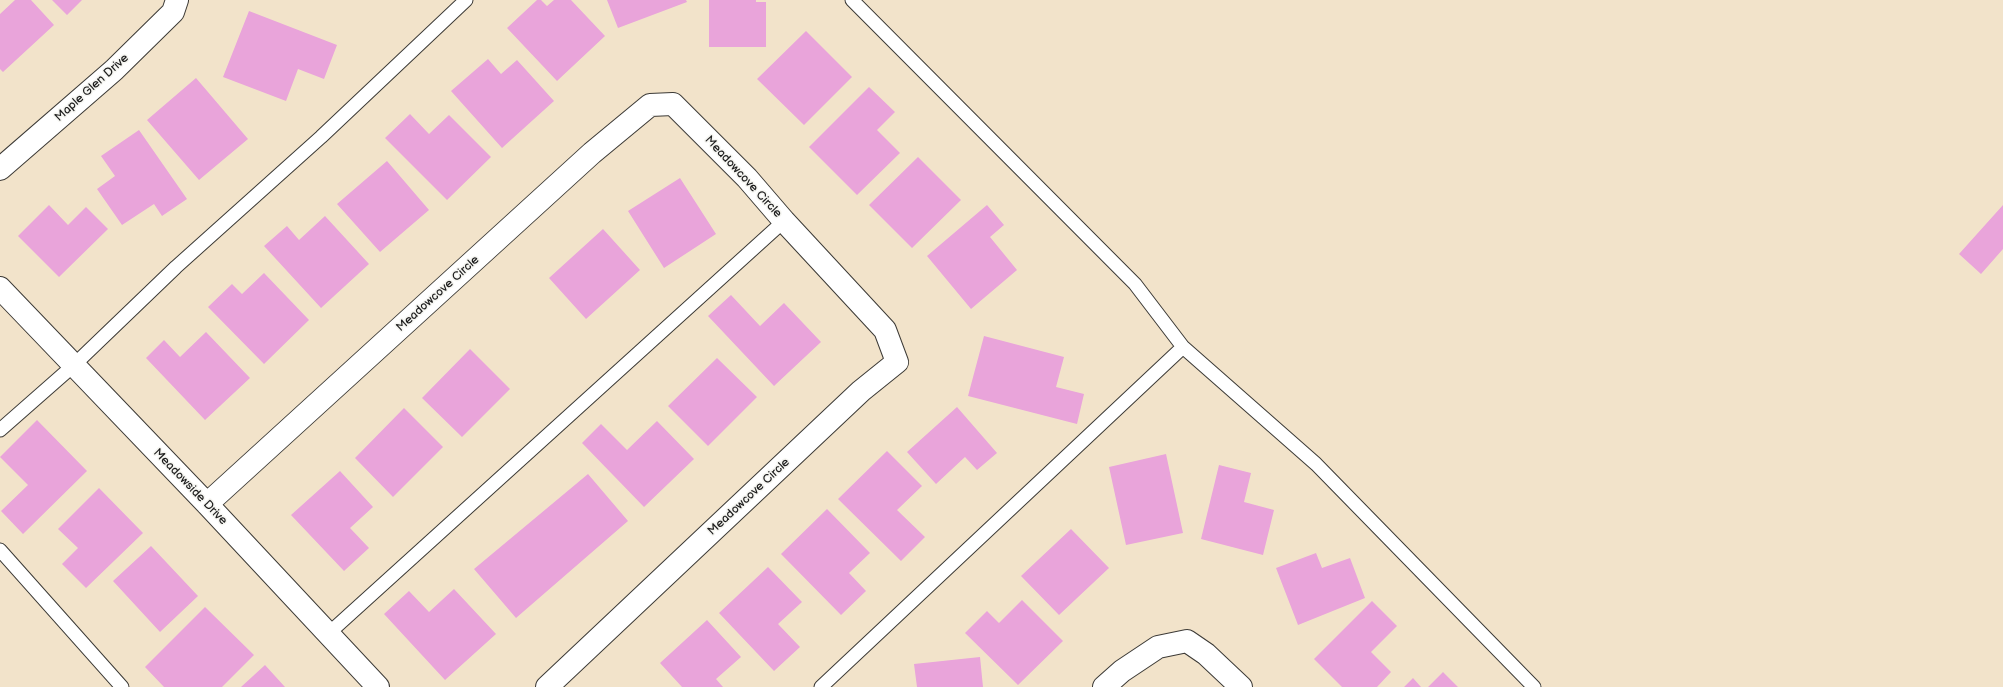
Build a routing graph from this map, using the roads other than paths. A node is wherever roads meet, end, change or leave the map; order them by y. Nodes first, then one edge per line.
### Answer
1 (177, 0) edge
2 (466, 0) edge
3 (852, 0) edge
4 (0, 169) edge
5 (784, 220) junction
6 (0, 288) edge
7 (1183, 347) junction
8 (74, 365) junction
9 (0, 430) edge
10 (207, 504) junction
11 (0, 550) edge
12 (328, 634) junction
13 (122, 687) edge
14 (378, 687) edge
15 (547, 687) edge
16 (821, 687) edge
17 (1104, 687) edge
18 (1242, 687) edge
19 (1534, 687) edge

1 - 4 street, Maple Glen Drive
2 - 8 lane
3 - 7 lane
5 - 10 street, Meadowcove Circle
5 - 12 lane
5 - 15 street, Meadowcove Circle
6 - 8 street, Meadowside Drive
7 - 16 lane
7 - 19 lane
8 - 9 lane
8 - 10 street, Meadowside Drive
10 - 12 street, Meadowside Drive
11 - 13 lane
12 - 14 street, Meadowside Drive
17 - 18 street

